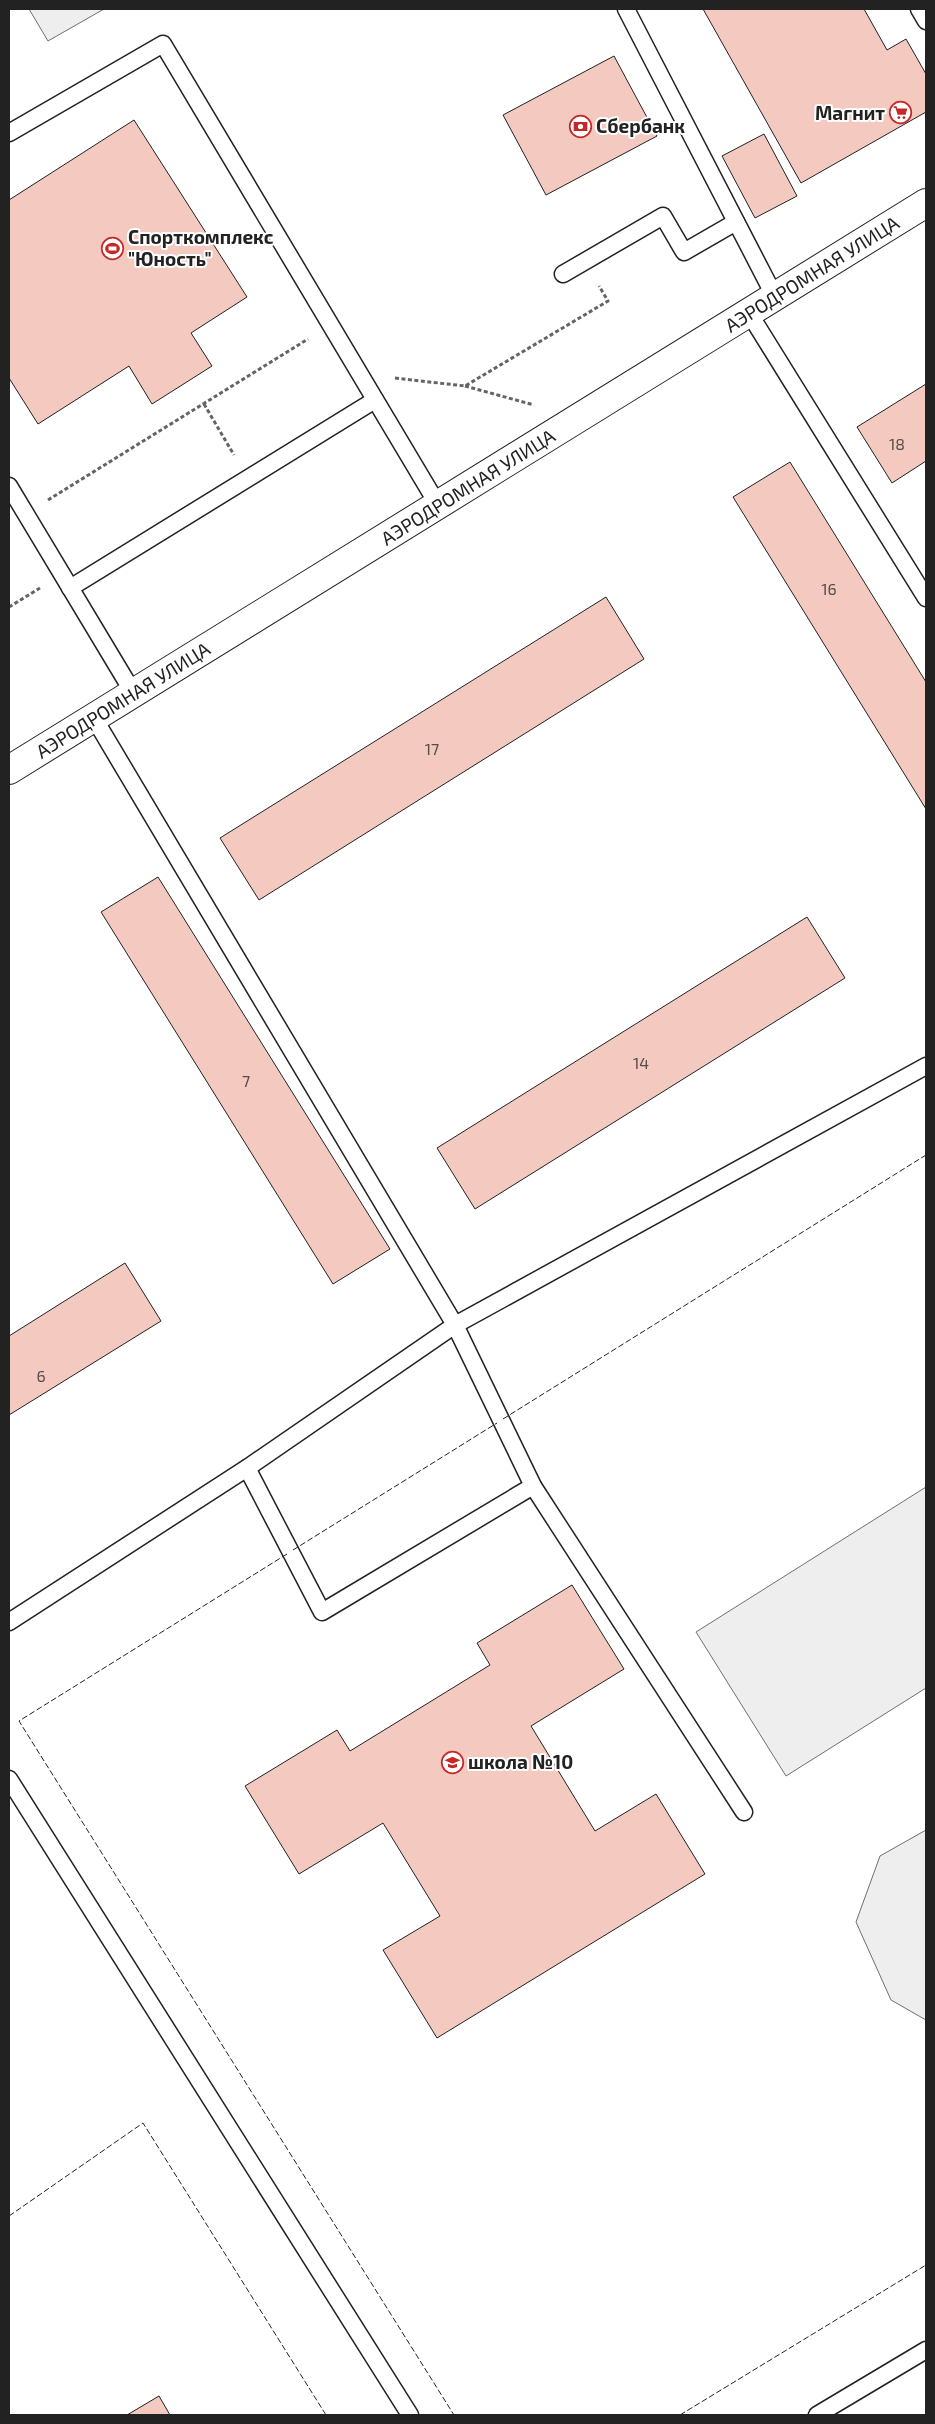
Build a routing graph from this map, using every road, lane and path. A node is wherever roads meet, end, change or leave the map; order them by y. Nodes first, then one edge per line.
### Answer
1 (626, 9) edge
2 (919, 9) edge
3 (926, 22) edge
4 (9, 133) edge
5 (926, 203) edge
6 (736, 222) junction
7 (586, 261) junction
8 (563, 274) dead end
9 (775, 297) junction
10 (748, 313) junction
11 (330, 325) junction
12 (359, 374) junction
13 (465, 386) junction
14 (375, 400) junction
15 (204, 404) junction
16 (579, 418) junction
17 (236, 458) dead end
18 (9, 486) edge
19 (438, 506) junction
20 (26, 514) junction
21 (57, 566) junction
22 (70, 588) junction
23 (926, 598) edge
24 (9, 607) edge
25 (134, 694) junction
26 (94, 718) junction
27 (9, 770) edge
28 (926, 1066) edge
29 (456, 1325) junction
30 (248, 1468) junction
31 (533, 1486) junction
32 (9, 1622) edge
33 (9, 1779) edge
34 (744, 1812) dead end
35 (926, 2350) edge
36 (410, 2415) edge
37 (817, 2415) edge

1 - 6 lane
2 - 3 lane
4 - 11 lane
5 - 9 street, АЭРОДРОМНАЯ УЛИЦА
6 - 7 lane
6 - 9 lane
7 - 8 lane
7 - 13 path
9 - 10 street, АЭРОДРОМНАЯ УЛИЦА
10 - 16 street, АЭРОДРОМНАЯ УЛИЦА
10 - 23 lane
11 - 12 lane
11 - 15 path
12 - 13 path
12 - 14 lane
13 - 16 path
14 - 19 lane
14 - 22 lane
15 - 17 path
15 - 20 path
16 - 19 street, АЭРОДРОМНАЯ УЛИЦА
18 - 20 lane
19 - 25 street, АЭРОДРОМНАЯ УЛИЦА
20 - 21 lane
21 - 22 lane
21 - 24 path
22 - 25 lane
25 - 26 street, АЭРОДРОМНАЯ УЛИЦА
26 - 27 street, АЭРОДРОМНАЯ УЛИЦА
26 - 29 lane
28 - 29 lane
29 - 30 lane
29 - 31 lane
30 - 31 lane
30 - 32 lane
31 - 34 lane
33 - 36 lane
35 - 37 lane

